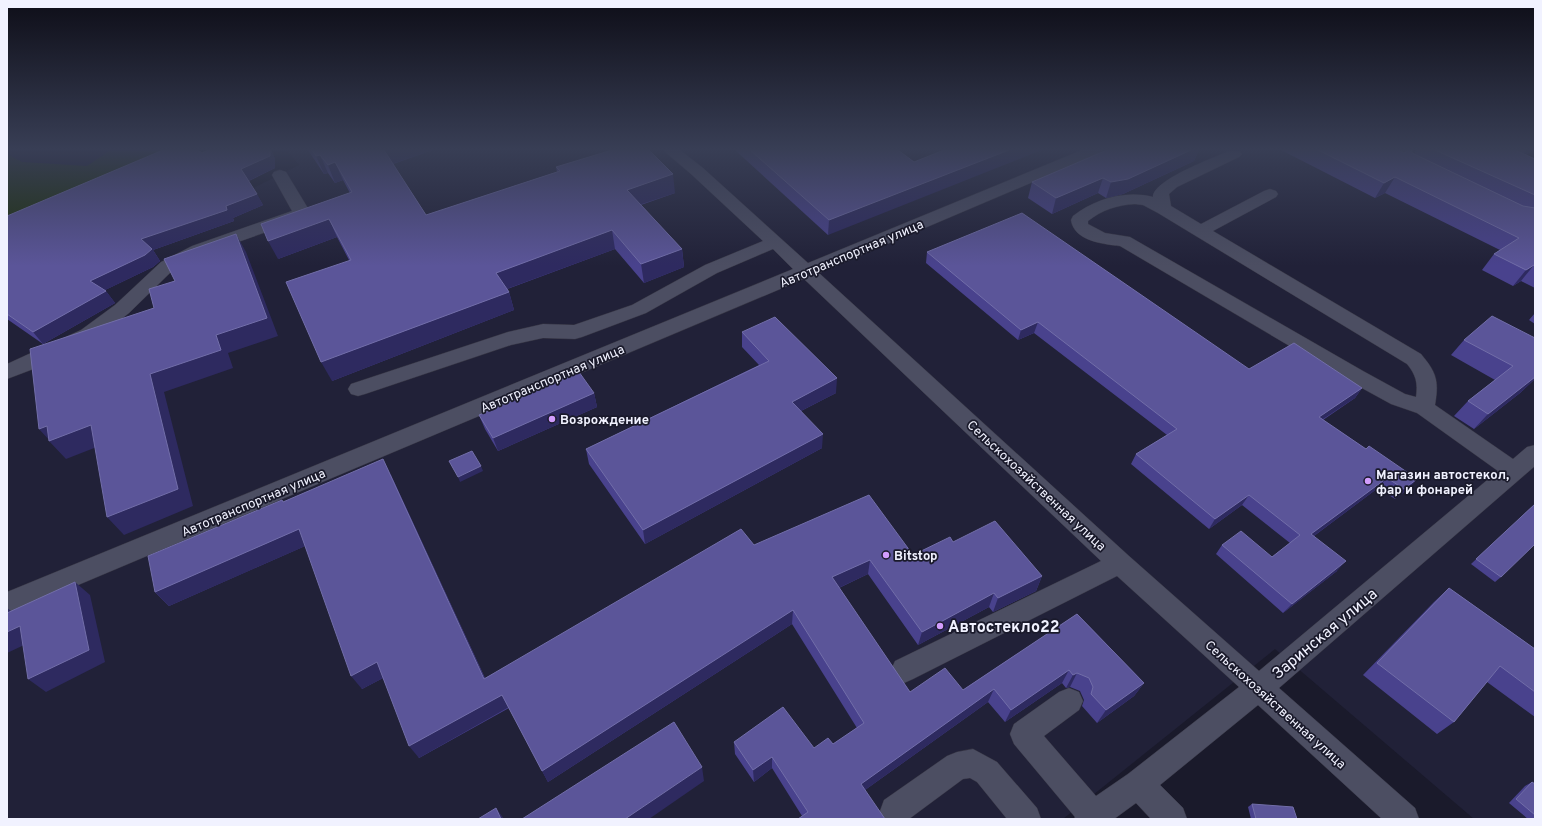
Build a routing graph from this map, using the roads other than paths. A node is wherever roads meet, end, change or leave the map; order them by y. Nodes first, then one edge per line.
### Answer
1 (288, 189) edge
2 (716, 189) edge
3 (1005, 189) edge
4 (1166, 189) edge
5 (1270, 194) dead end
6 (1164, 209) junction
7 (1201, 231) junction
8 (775, 242) junction
9 (807, 272) junction
10 (7, 372) edge
11 (358, 389) dead end
12 (1424, 408) junction
13 (1535, 454) edge
14 (1514, 471) junction
15 (1120, 564) junction
16 (7, 604) edge
17 (904, 670) dead end
18 (1259, 688) junction
19 (1069, 701) dead end
20 (1138, 784) junction
21 (895, 811) dead end
22 (1091, 817) edge
23 (1026, 819) edge
24 (1172, 819) edge
25 (1404, 819) edge

1 - 10 street
2 - 8 street, Сельскохозяйственная улица
3 - 9 street, Автотранспортная улица
4 - 6 street
5 - 7 street
6 - 7 street
6 - 12 street
7 - 12 street
8 - 9 street, Сельскохозяйственная улица
8 - 11 street
9 - 15 street, Сельскохозяйственная улица
9 - 16 street, Автотранспортная улица
12 - 14 street
13 - 14 street, Заринская улица
14 - 18 street, Заринская улица
15 - 17 street
15 - 18 street, Сельскохозяйственная улица
18 - 20 street, Заринская улица
18 - 25 street, Сельскохозяйственная улица
19 - 22 street
20 - 22 street, Заринская улица
20 - 24 street
21 - 23 street

